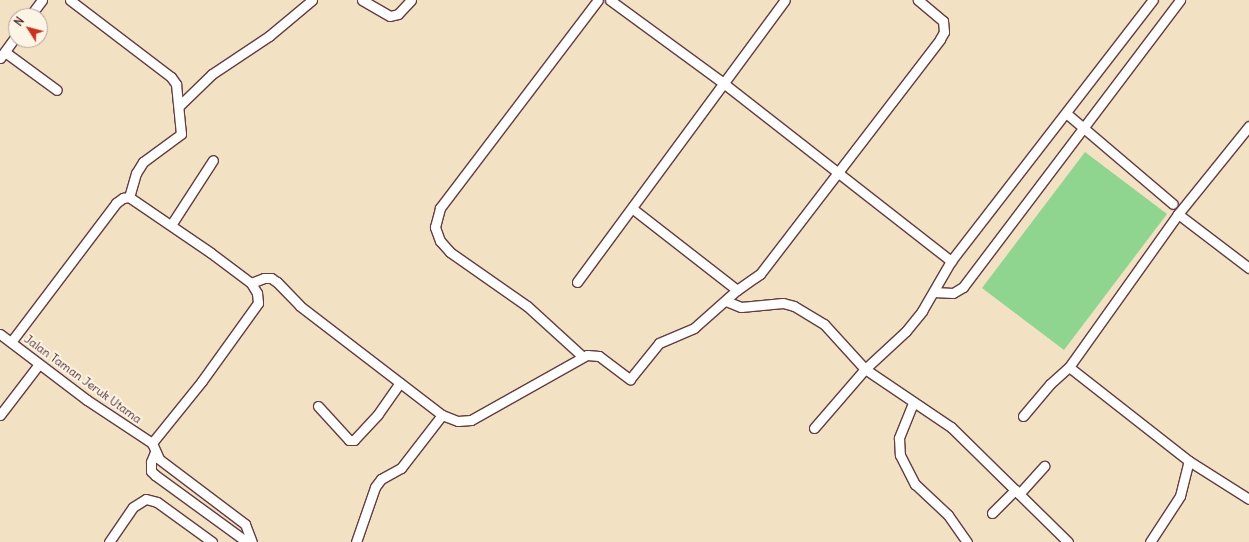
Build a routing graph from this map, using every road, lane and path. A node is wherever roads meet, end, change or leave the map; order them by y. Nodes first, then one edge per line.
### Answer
1 (70, 0) edge
2 (312, 0) edge
3 (362, 0) edge
4 (411, 0) edge
5 (598, 0) edge
6 (610, 0) edge
7 (785, 0) edge
8 (918, 0) edge
9 (1153, 0) edge
10 (1180, 0) edge
11 (8, 47) edge
12 (2, 55) edge
13 (722, 82) junction
14 (57, 90) dead end
15 (179, 106) junction
16 (1066, 113) junction
17 (1249, 126) edge
18 (1083, 127) junction
19 (213, 160) dead end
20 (838, 172) junction
21 (129, 197) junction
22 (1173, 204) dead end
23 (633, 209) junction
24 (1178, 214) junction
25 (171, 225) junction
26 (951, 261) junction
27 (1249, 268) edge
28 (577, 282) dead end
29 (251, 283) junction
30 (737, 290) junction
31 (934, 292) junction
32 (726, 301) junction
33 (0, 334) edge
34 (11, 342) junction
35 (582, 356) junction
36 (39, 364) junction
37 (1070, 367) junction
38 (865, 369) junction
39 (400, 383) junction
40 (913, 403) junction
41 (318, 406) dead end
42 (0, 415) edge
43 (442, 416) junction
44 (1023, 416) dead end
45 (814, 428) dead end
46 (152, 443) junction
47 (155, 452) junction
48 (1189, 461) junction
49 (1044, 466) dead end
50 (1017, 492) junction
51 (1249, 499) edge
52 (992, 512) dead end
53 (109, 542) edge
54 (212, 542) edge
55 (247, 542) edge
56 (252, 542) edge
57 (356, 542) edge
58 (967, 542) edge
59 (1068, 542) edge
60 (1150, 542) edge

1 - 15 street
2 - 15 street
3 - 4 street
5 - 35 street
6 - 13 street
7 - 13 street
8 - 20 street
9 - 16 street
10 - 18 street
11 - 12 street
12 - 14 street
13 - 20 street
13 - 23 street
15 - 21 street
16 - 18 street
16 - 26 street
17 - 24 street
18 - 22 street
18 - 31 street
19 - 25 street
20 - 26 street
20 - 30 street
21 - 25 street
21 - 34 street
23 - 28 street
23 - 30 street
24 - 27 street
24 - 37 street
25 - 29 street
26 - 31 street
29 - 39 street
29 - 46 street
30 - 32 street
31 - 38 street
32 - 35 street
32 - 38 street
33 - 34 street, Jalan Taman Jeruk Utama
34 - 36 street, Jalan Taman Jeruk Utama
35 - 43 street
36 - 42 street
36 - 46 street, Jalan Taman Jeruk Utama
37 - 44 street
37 - 48 street
38 - 40 street
38 - 45 street
39 - 41 street
39 - 43 street
40 - 50 street
40 - 58 street
43 - 57 street
46 - 47 street
47 - 55 street
47 - 56 street
48 - 51 street
48 - 60 street
49 - 50 street
50 - 52 street
50 - 59 street
53 - 54 street

